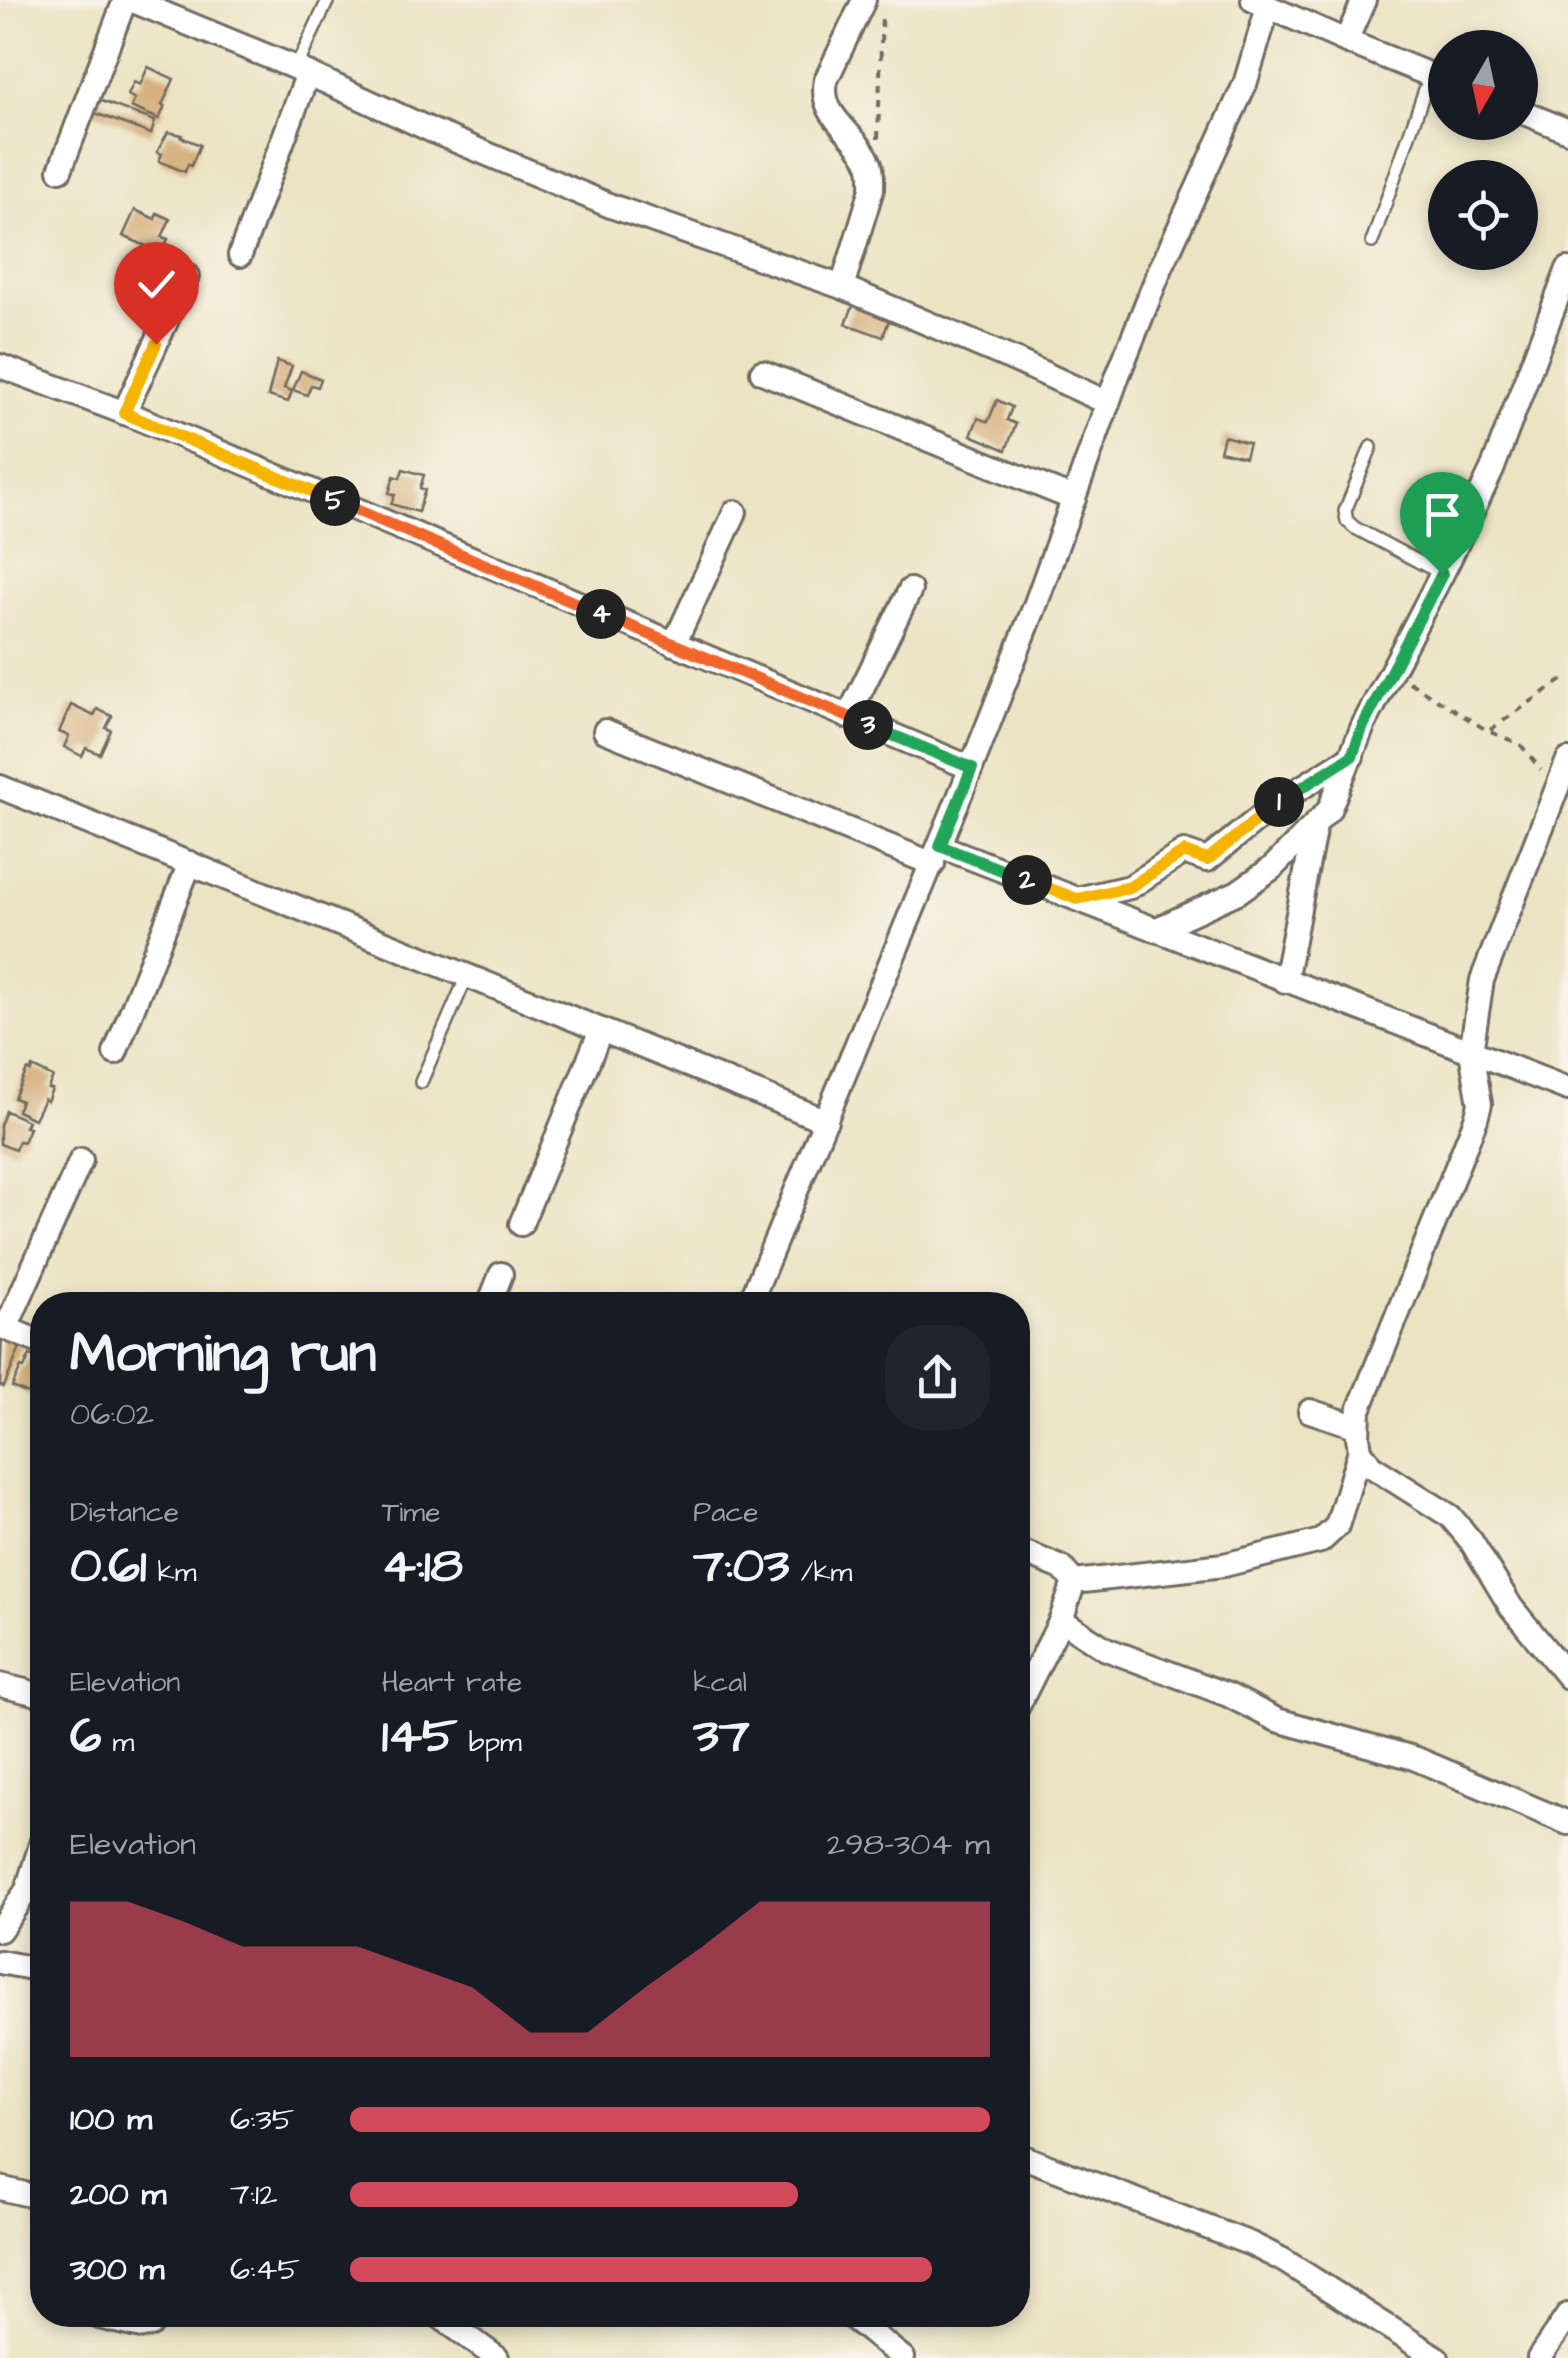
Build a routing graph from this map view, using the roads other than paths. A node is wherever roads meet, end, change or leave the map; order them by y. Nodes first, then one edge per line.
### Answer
1 (128, 0) edge
2 (328, 0) edge
3 (864, 0) edge
4 (1364, 0) edge
5 (1261, 3) edge
6 (1346, 41) junction
7 (302, 71) junction
8 (1428, 74) edge
9 (1428, 103) edge
10 (1538, 118) edge
11 (1568, 131) edge
12 (60, 170) dead end
13 (1372, 242) dead end
14 (240, 255) dead end
15 (1568, 269) edge
16 (187, 276) dead end
17 (842, 288) junction
18 (0, 366) edge
19 (762, 372) dead end
20 (1108, 403) junction
21 (124, 413) junction
22 (1371, 447) dead end
23 (1074, 500) junction
24 (735, 512) dead end
25 (1442, 574) junction
26 (910, 590) dead end
27 (674, 644) junction
28 (848, 717) junction
29 (605, 731) dead end
30 (1352, 756) junction
31 (1568, 760) edge
32 (972, 768) junction
33 (0, 787) edge
34 (1314, 826) junction
35 (937, 855) junction
36 (190, 864) junction
37 (1077, 899) junction
38 (1155, 930) junction
39 (467, 976) junction
40 (1285, 981) junction
41 (601, 1030) junction
42 (1471, 1052) junction
43 (115, 1053) dead end
44 (421, 1082) dead end
45 (1568, 1089) edge
46 (826, 1121) junction
47 (82, 1160) dead end
48 (520, 1224) dead end
49 (501, 1274) dead end
50 (494, 1292) edge
51 (755, 1292) edge
52 (3, 1327) edge
53 (30, 1337) edge
54 (1310, 1411) dead end
55 (1359, 1439) junction
56 (1030, 1555) edge
57 (1074, 1582) junction
58 (1061, 1620) junction
59 (1568, 1677) edge
60 (1030, 1682) edge
61 (0, 1686) edge
62 (30, 1692) edge
63 (1568, 1823) edge
64 (30, 1880) edge
65 (0, 1930) edge
66 (0, 1962) edge
67 (30, 1968) edge
68 (1030, 2161) edge
69 (0, 2188) edge
70 (30, 2195) edge
71 (1568, 2315) edge
72 (454, 2327) edge
73 (864, 2327) edge
74 (497, 2358) edge
75 (903, 2358) edge
76 (1437, 2358) edge
77 (1539, 2358) edge

1 - 7 street
1 - 12 street
2 - 7 lane
3 - 17 street
4 - 6 street
5 - 6 street
5 - 20 street
6 - 8 street
7 - 14 street
7 - 17 street
9 - 13 lane
10 - 11 street
15 - 25 street
16 - 21 street
17 - 20 street
18 - 21 street
19 - 23 street
20 - 23 street
21 - 27 street
22 - 25 lane
23 - 32 street
24 - 27 street
25 - 30 street
26 - 28 street
27 - 28 street
28 - 32 street
29 - 35 street
30 - 34 street
30 - 37 street
31 - 42 street
32 - 35 street
33 - 36 street
34 - 38 street
34 - 40 street
35 - 37 street
35 - 46 street
36 - 39 street
36 - 43 street
37 - 38 street
38 - 40 street
39 - 41 street
39 - 44 lane
40 - 42 street
41 - 46 street
41 - 48 street
42 - 45 street
42 - 55 street
46 - 51 street
47 - 52 street
49 - 50 street
52 - 53 street
54 - 55 street
55 - 57 street
55 - 59 street
56 - 57 street
57 - 58 street
58 - 60 street
58 - 63 street
61 - 62 street
64 - 65 street
66 - 67 street
68 - 76 street
69 - 70 street
71 - 77 street
72 - 74 street
73 - 75 street

